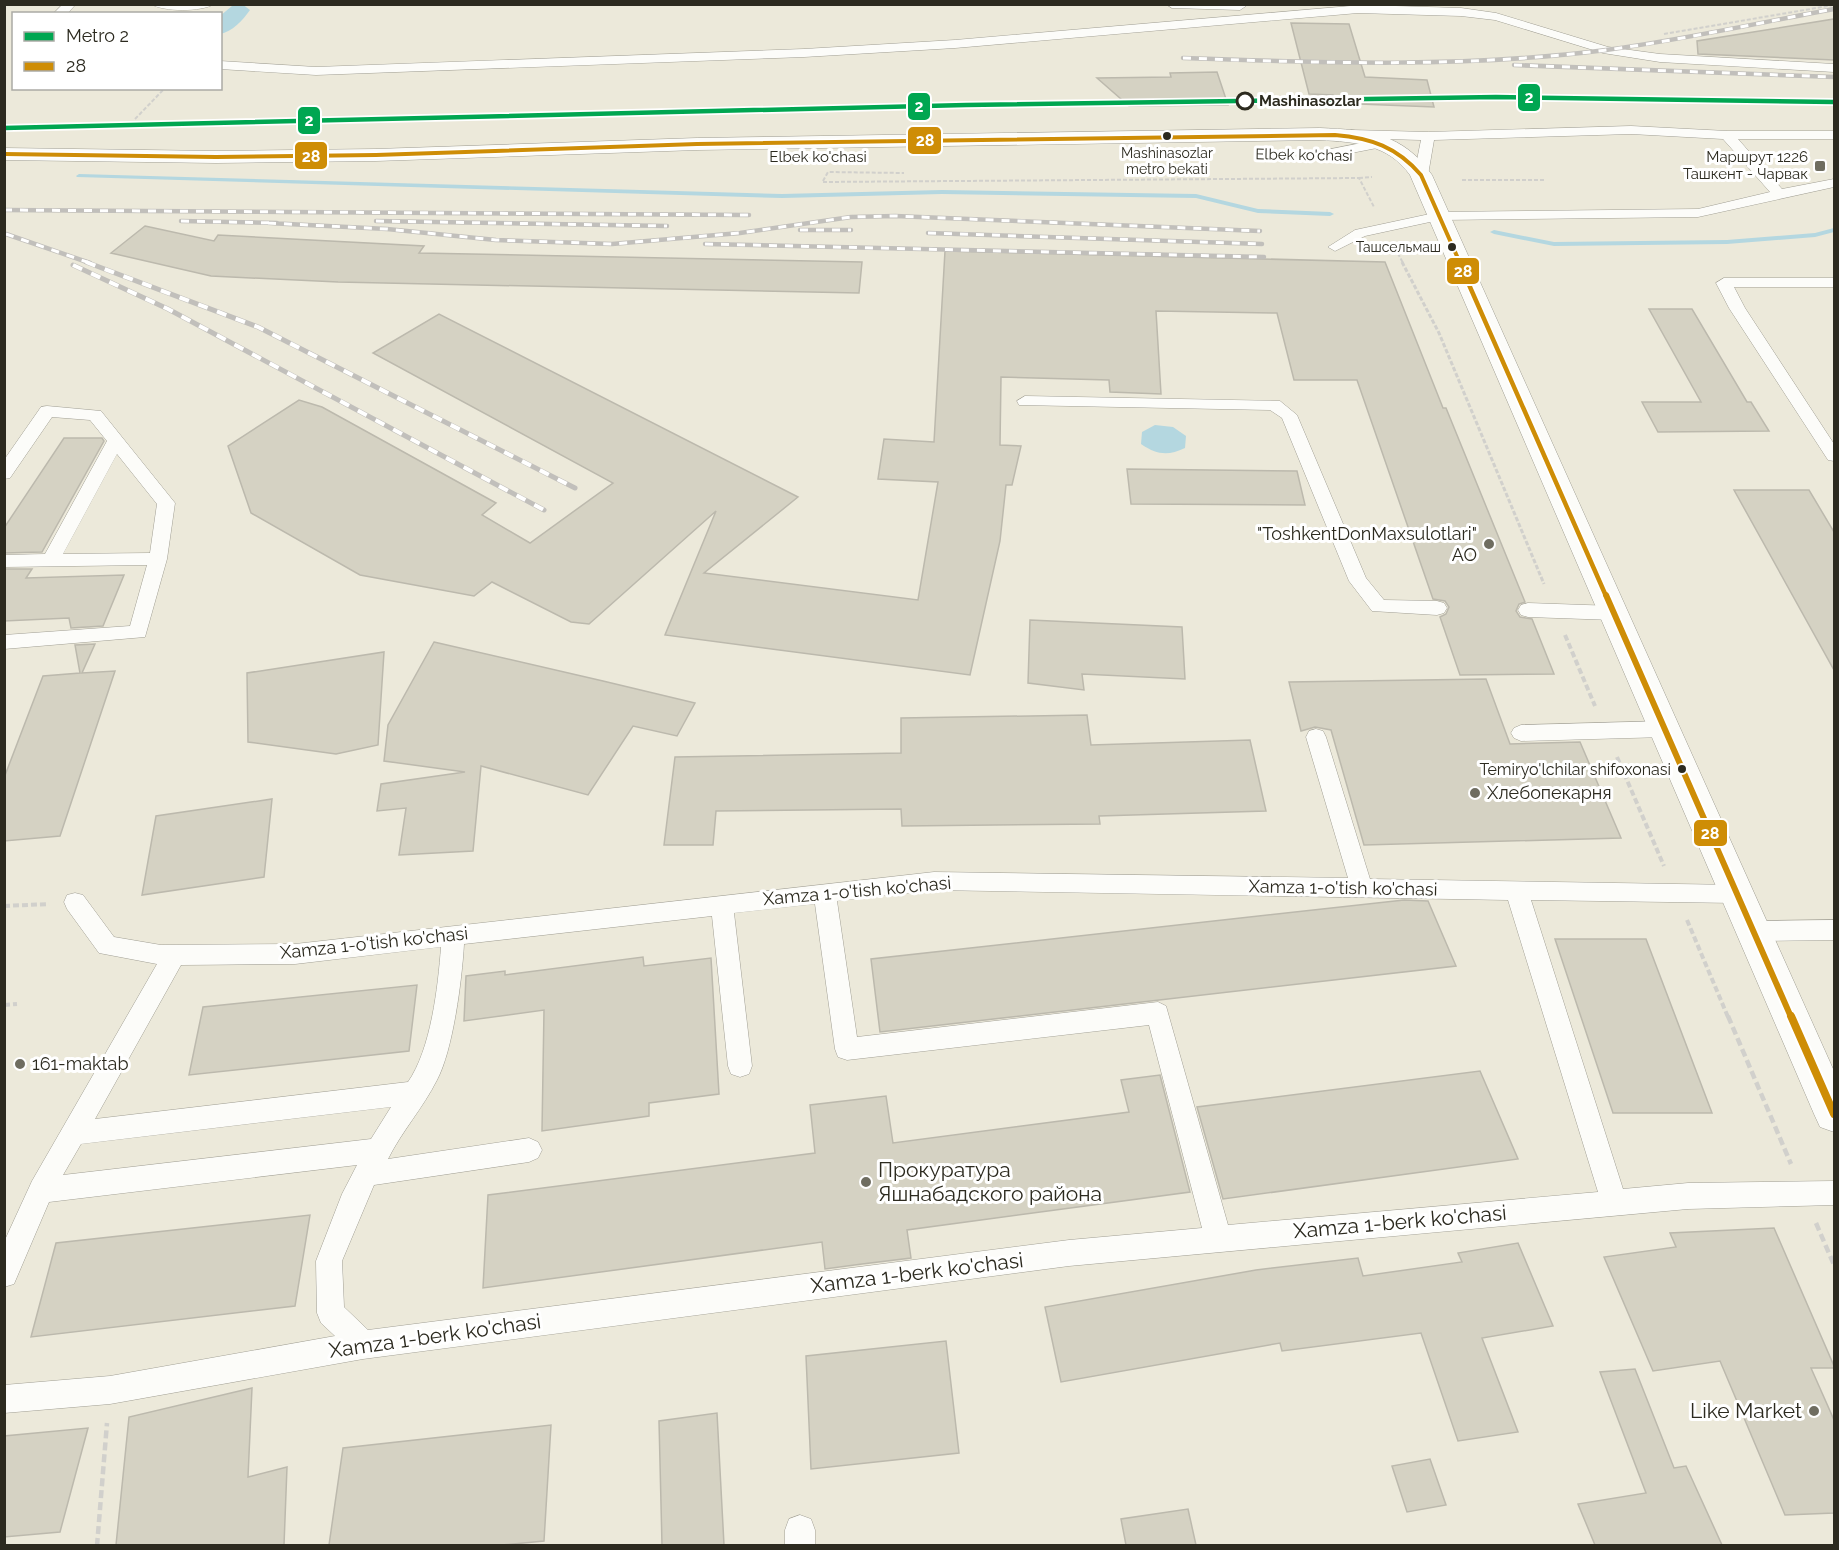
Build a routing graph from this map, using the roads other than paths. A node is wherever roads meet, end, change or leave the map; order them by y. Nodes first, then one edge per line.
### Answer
1 (158, 4) edge
2 (208, 4) edge
3 (1172, 4) edge
4 (1362, 9) junction
5 (222, 65) edge
6 (1834, 68) edge
7 (1727, 135) junction
8 (1834, 135) edge
9 (1428, 136) junction
10 (1383, 142) junction
11 (1323, 144) junction
12 (4, 154) edge
13 (4, 167) edge
14 (1421, 175) junction
15 (1834, 183) edge
16 (1779, 194) junction
17 (1439, 216) junction
18 (1335, 247) dead end
19 (1833, 282) dead end
20 (1025, 401) dead end
21 (116, 441) junction
22 (1834, 456) edge
23 (4, 474) edge
24 (158, 559) junction
25 (4, 561) edge
26 (50, 561) junction
27 (1437, 608) dead end
28 (1528, 610) dead end
29 (1614, 612) junction
30 (4, 642) edge
31 (1665, 729) junction
32 (1521, 733) dead end
33 (1316, 737) dead end
34 (1362, 888) junction
35 (1517, 891) junction
36 (825, 893) junction
37 (1737, 894) junction
38 (75, 902) road end
39 (722, 904) junction
40 (1834, 930) edge
41 (1754, 931) junction
42 (453, 936) junction
43 (174, 955) junction
44 (740, 1066) dead end
45 (415, 1093) junction
46 (1834, 1114) edge
47 (73, 1133) junction
48 (379, 1150) junction
49 (529, 1150) dead end
50 (366, 1174) junction
51 (41, 1190) junction
52 (1834, 1193) edge
53 (1614, 1202) junction
54 (1218, 1239) junction
55 (5, 1272) edge
56 (363, 1345) junction
57 (4, 1399) edge

1 - 2 lane
3 - 4 lane
4 - 5 lane
4 - 6 lane
7 - 8 lane
7 - 9 lane
7 - 16 lane
9 - 10 lane
9 - 11 lane
9 - 14 lane
10 - 11 main road, Elbek ko'chasi
10 - 14 main road, Elbek ko'chasi
11 - 12 main road, Elbek ko'chasi
11 - 13 main road, Elbek ko'chasi
11 - 14 main road, Elbek ko'chasi
14 - 17 main road
15 - 16 lane
16 - 17 lane
17 - 18 lane
17 - 29 main road
19 - 22 lane
20 - 27 lane
21 - 23 lane
21 - 24 lane
21 - 26 lane
24 - 26 lane
24 - 30 lane
25 - 26 lane
28 - 29 lane
29 - 31 main road
31 - 32 lane
31 - 37 main road
33 - 34 lane
34 - 35 lane, Xamza 1-o'tish ko'chasi
34 - 36 lane, Xamza 1-o'tish ko'chasi
35 - 37 lane, Xamza 1-o'tish ko'chasi
35 - 53 lane
36 - 39 lane, Xamza 1-o'tish ko'chasi
36 - 54 lane
37 - 41 main road
38 - 43 lane, Xamza 1-o'tish ko'chasi
39 - 42 lane, Xamza 1-o'tish ko'chasi
39 - 44 lane
40 - 41 lane
41 - 46 main road
42 - 43 lane, Xamza 1-o'tish ko'chasi
42 - 45 lane
43 - 47 lane
45 - 47 lane
45 - 48 lane
47 - 51 lane
48 - 50 lane
48 - 51 lane
49 - 50 lane
50 - 56 lane
51 - 55 lane
52 - 53 lane, Xamza 1-berk ko'chasi
53 - 54 lane, Xamza 1-berk ko'chasi
54 - 56 lane, Xamza 1-berk ko'chasi
56 - 57 lane, Xamza 1-berk ko'chasi

